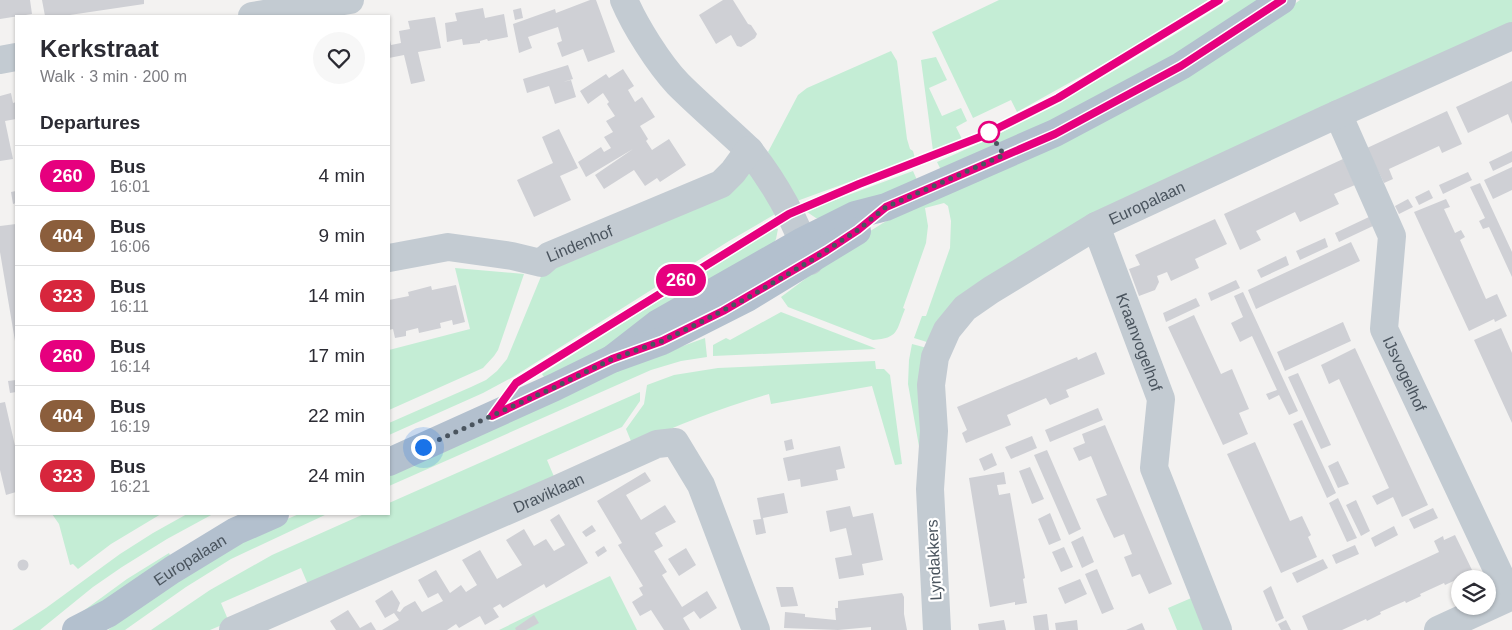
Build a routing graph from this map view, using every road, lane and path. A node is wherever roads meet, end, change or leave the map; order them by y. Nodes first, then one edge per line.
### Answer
1 (350, 0) edge
2 (624, 0) edge
3 (1282, 0) edge
4 (258, 15) edge
5 (1512, 36) edge
6 (15, 57) edge
7 (0, 60) edge
8 (1338, 114) junction
9 (749, 150) junction
10 (1096, 226) junction
11 (806, 251) junction
12 (390, 258) edge
13 (390, 462) edge
14 (930, 489) joint
15 (273, 515) edge
16 (1511, 597) edge
17 (102, 622) edge
18 (76, 630) edge
19 (233, 630) edge
20 (756, 630) edge
21 (937, 630) edge
22 (1218, 630) edge
23 (1438, 630) edge

1 - 4 street
2 - 9 street
3 - 11 main road
5 - 8 street, Europalaan
6 - 7 street
8 - 10 street, Europalaan
8 - 16 street, IJsvogelhof
9 - 11 street
9 - 12 street, Lindenhof
10 - 14 street, Europalaan
10 - 22 street, Kraanvogelhof
11 - 13 main road
14 - 21 street, Lyndakkers
15 - 17 main road, Europalaan
16 - 23 street
17 - 18 main road, Europalaan
19 - 20 street, Draviklaan

